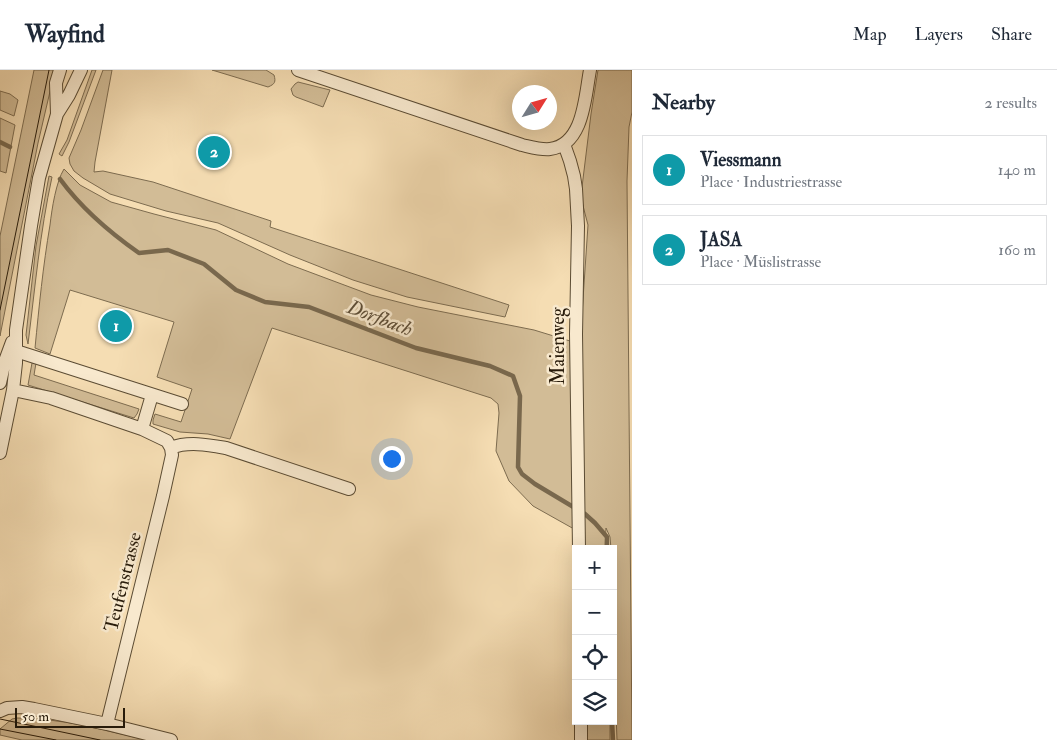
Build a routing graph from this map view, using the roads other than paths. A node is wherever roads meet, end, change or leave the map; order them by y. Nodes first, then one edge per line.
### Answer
1 (60, 70) edge
2 (81, 70) edge
3 (298, 70) edge
4 (590, 70) edge
5 (56, 114) junction
6 (564, 144) junction
7 (16, 330) junction
8 (16, 351) junction
9 (0, 383) edge
10 (13, 390) junction
11 (152, 395) junction
12 (182, 404) dead end
13 (142, 429) junction
14 (171, 446) junction
15 (0, 453) edge
16 (349, 489) dead end
17 (579, 545) edge
18 (0, 711) edge
19 (107, 724) junction
20 (581, 725) edge
21 (171, 740) edge
22 (581, 740) edge

1 - 5 street
2 - 5 street
3 - 6 street
4 - 6 street
5 - 7 street
6 - 17 street, Maienweg
7 - 8 street
7 - 9 street
8 - 10 street
8 - 11 street
10 - 13 street
10 - 15 street
11 - 12 street
11 - 13 street
13 - 14 street
14 - 16 street
14 - 19 street, Teufenstrasse
18 - 19 street
19 - 21 street
20 - 22 street

